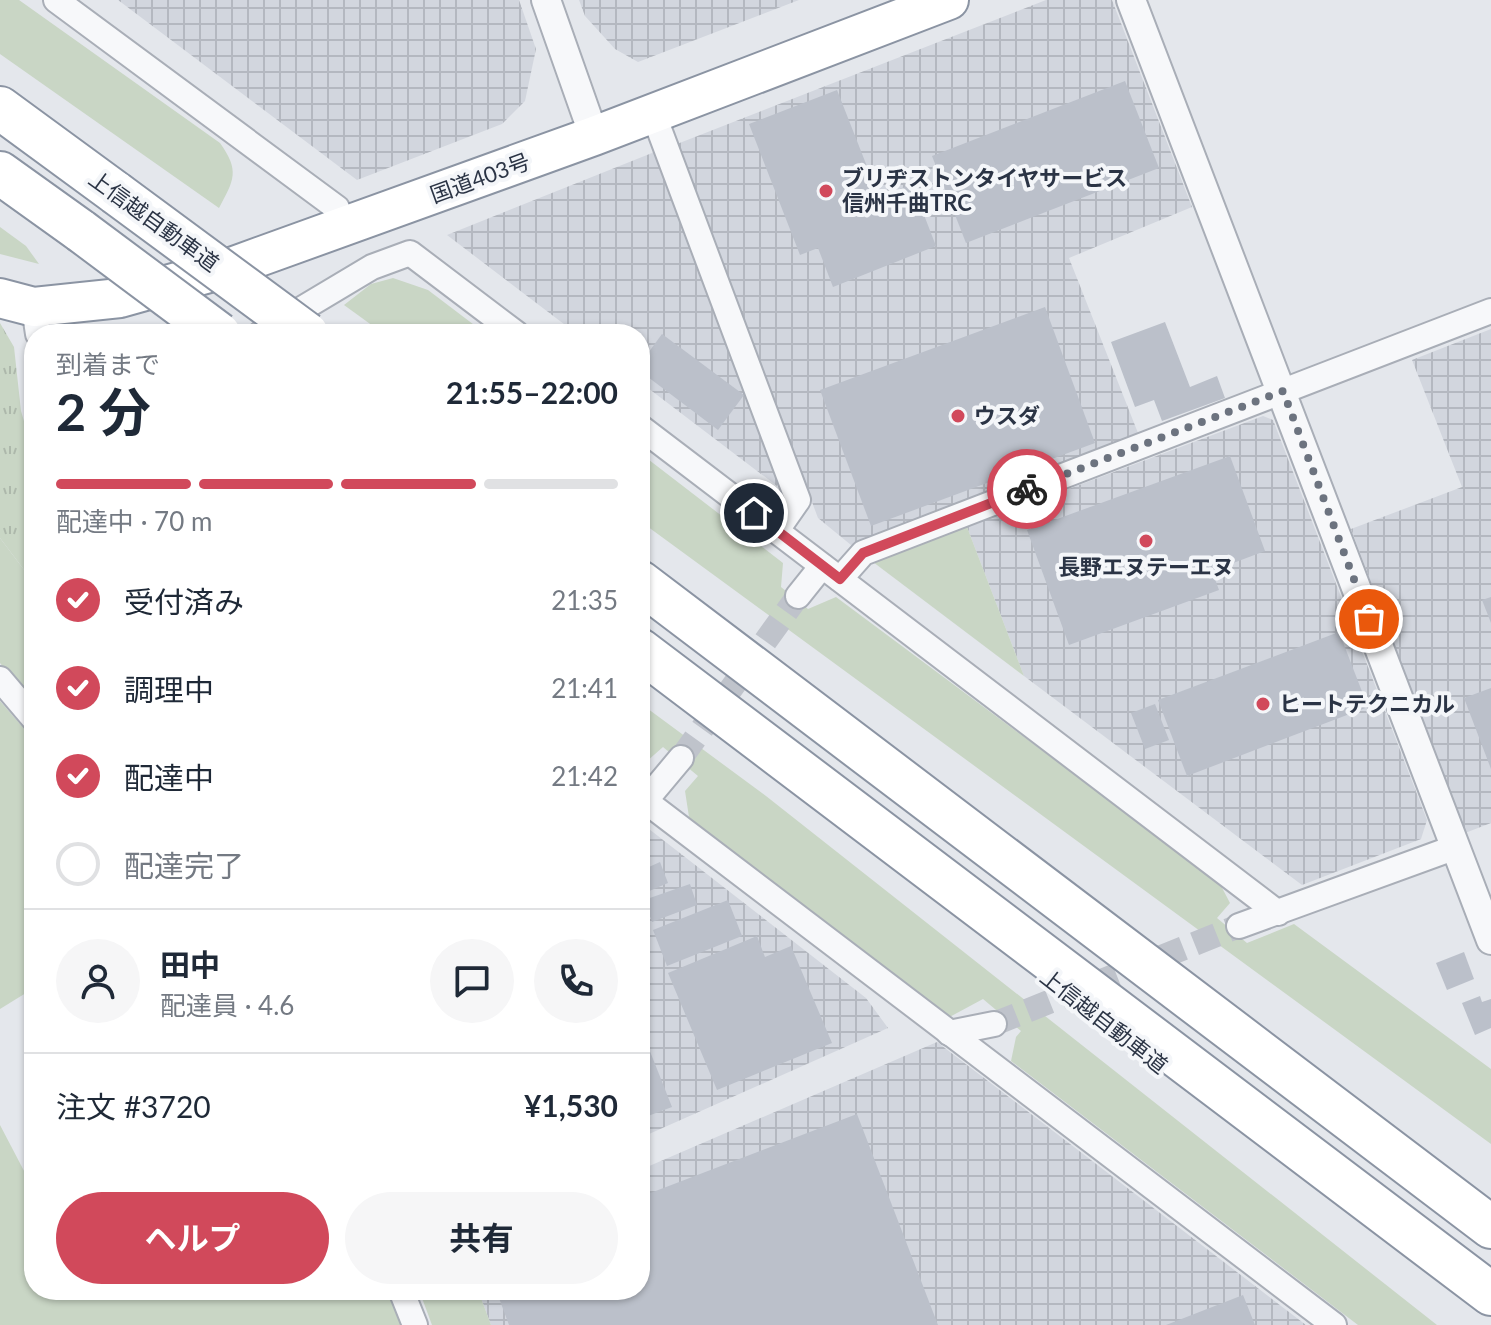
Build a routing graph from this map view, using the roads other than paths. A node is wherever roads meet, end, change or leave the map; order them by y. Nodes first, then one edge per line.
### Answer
1 (56, 0) edge
2 (546, 0) edge
3 (949, 0) edge
4 (1131, 0) edge
5 (0, 108) edge
6 (653, 113) junction
7 (594, 136) junction
8 (0, 173) edge
9 (337, 208) dead end
10 (1491, 311) edge
11 (24, 313) edge
12 (206, 324) edge
13 (277, 324) edge
14 (293, 324) edge
15 (504, 324) edge
16 (1283, 391) junction
17 (650, 435) edge
18 (777, 530) junction
19 (831, 572) junction
20 (650, 589) edge
21 (798, 596) tunnel mouth
22 (650, 657) edge
23 (761, 672) junction
24 (0, 679) edge
25 (24, 707) edge
26 (723, 712) junction
27 (681, 758) tunnel mouth
28 (650, 791) edge
29 (650, 805) edge
30 (1456, 847) junction
31 (1278, 913) junction
32 (1239, 926) tunnel mouth
33 (1491, 940) edge
34 (994, 1024) tunnel mouth
35 (949, 1033) junction
36 (1491, 1194) edge
37 (1491, 1227) edge
38 (1491, 1294) edge
39 (405, 1300) edge
40 (415, 1325) edge
41 (1334, 1325) edge
42 (1489, 1325) edge

1 - 9 street
2 - 7 street
3 - 6 highway, 国道403号
4 - 16 street
5 - 14 highway, 上信越自動車道, bridge
6 - 7 highway, 国道403号
6 - 18 street
7 - 11 highway, 国道403号
8 - 12 highway, bridge
10 - 16 street
13 - 15 street
16 - 19 street
16 - 30 street
17 - 18 street
18 - 19 street
19 - 21 street
19 - 31 street
20 - 23 highway
22 - 26 highway, 上信越自動車道
23 - 36 highway
23 - 37 highway
24 - 25 street
26 - 38 highway, 上信越自動車道
26 - 42 highway, 上信越自動車道
27 - 28 street
29 - 35 street
30 - 31 street
30 - 33 street
31 - 32 street
34 - 35 street
35 - 41 street
39 - 40 street

